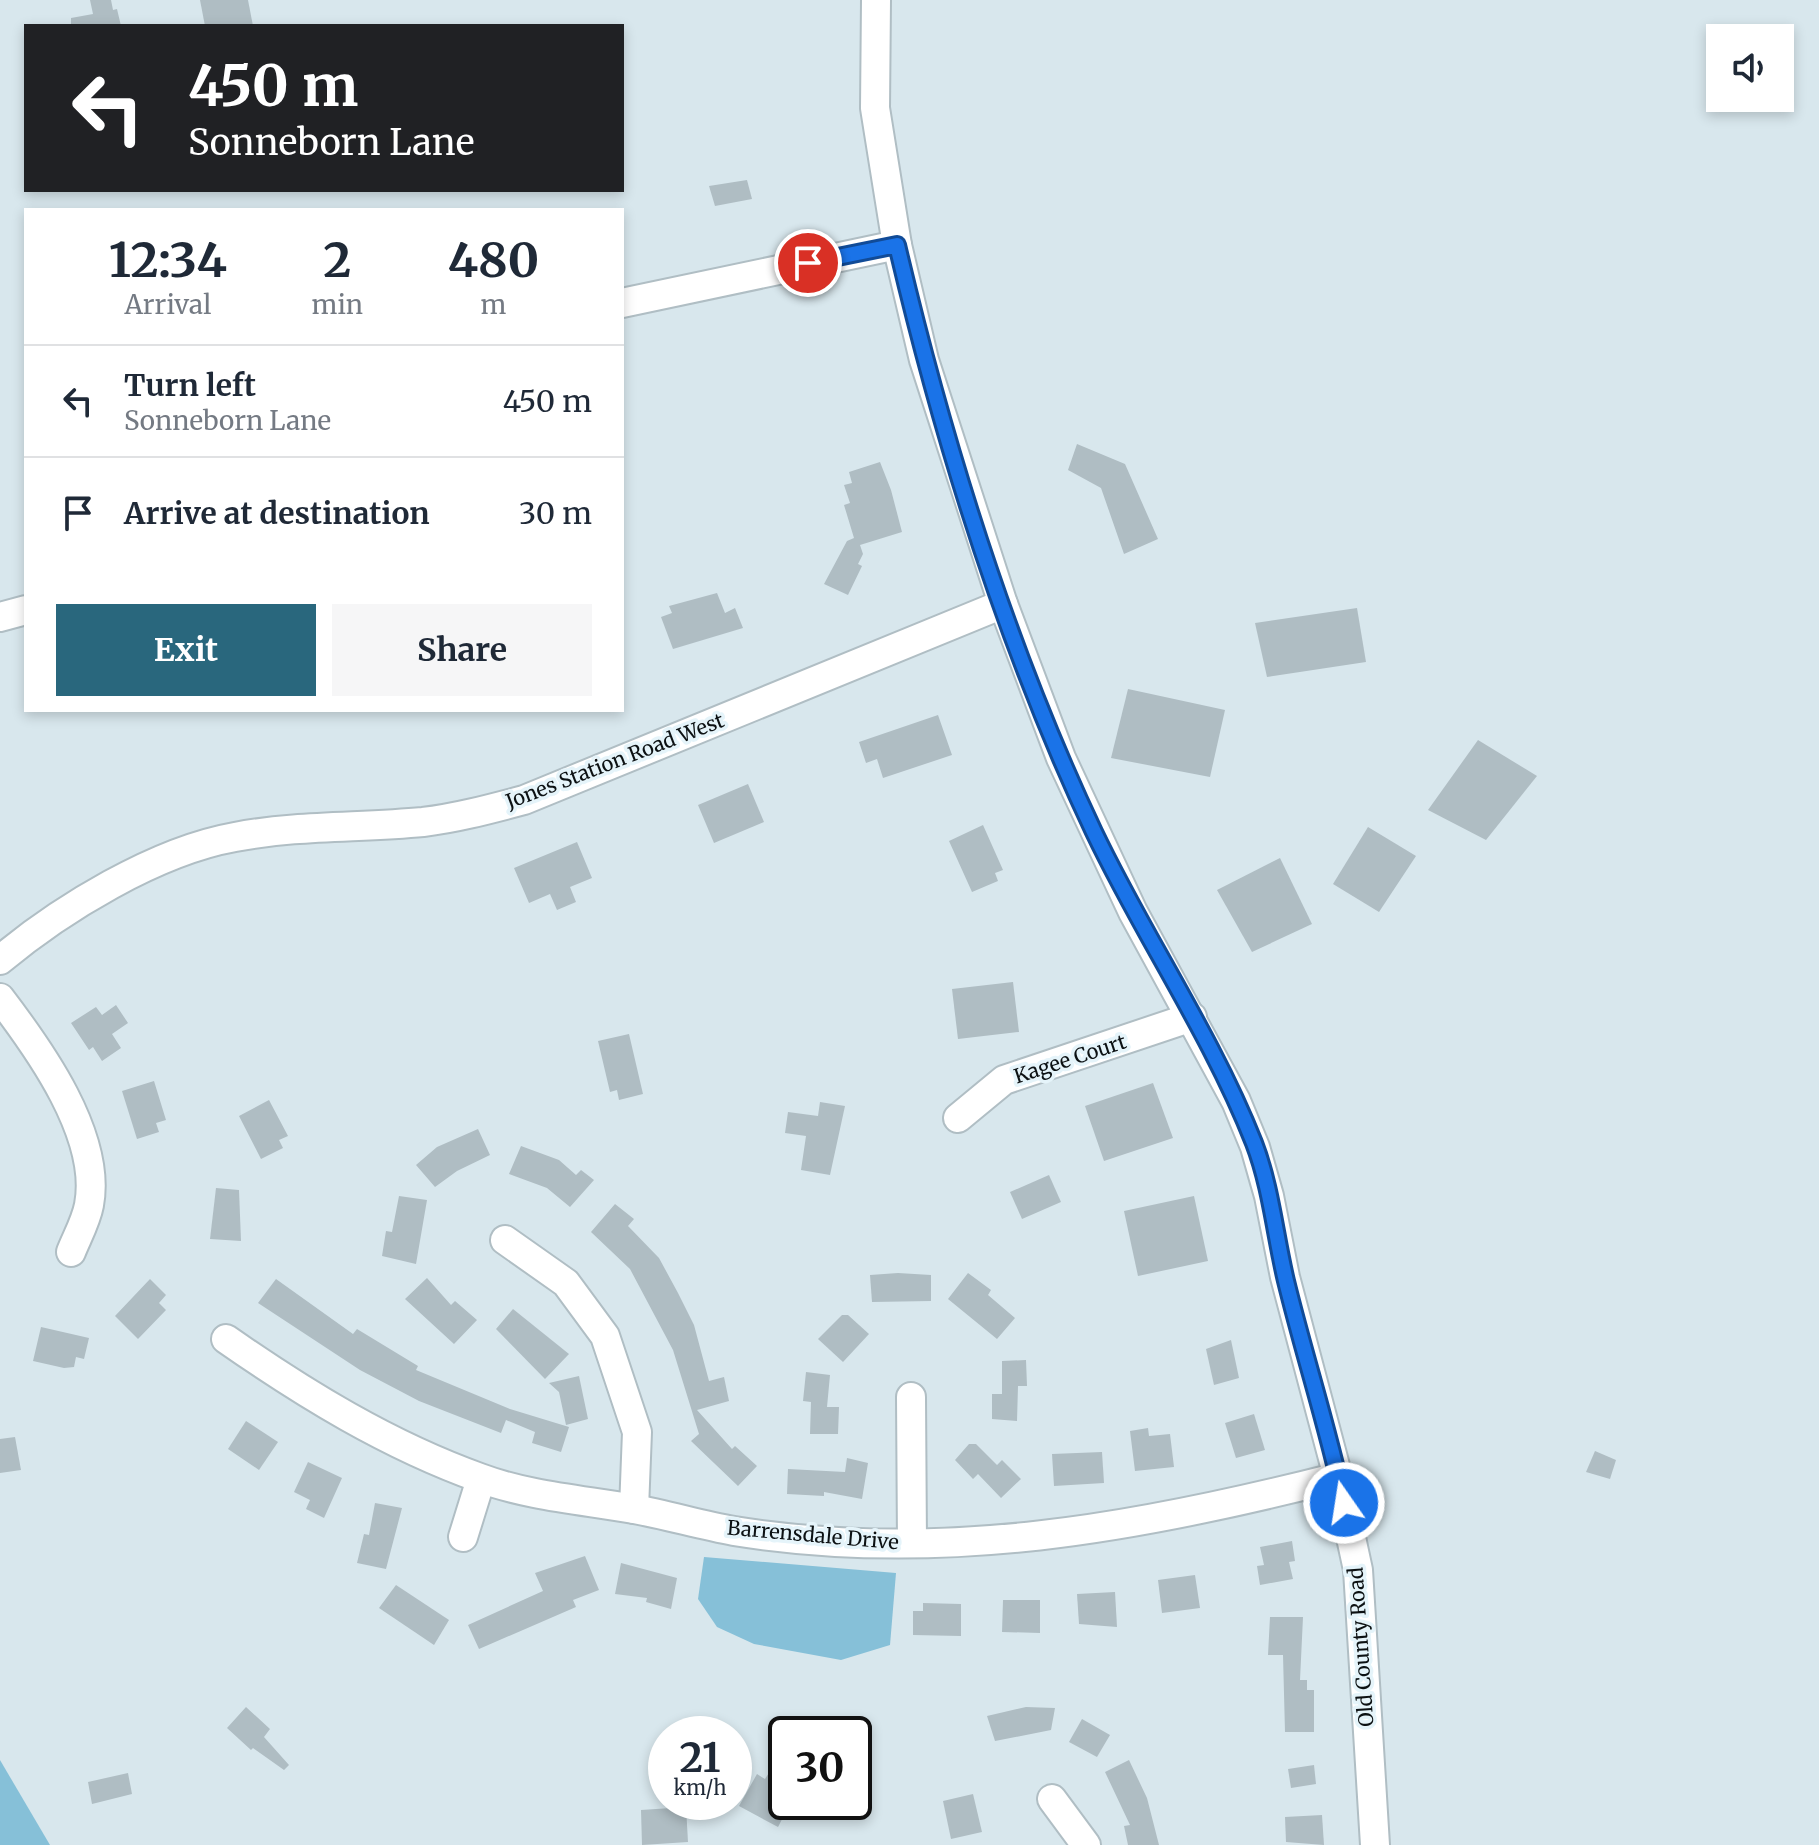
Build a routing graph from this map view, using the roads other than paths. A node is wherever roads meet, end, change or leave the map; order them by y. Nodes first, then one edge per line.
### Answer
1 (876, 0) edge
2 (897, 245) junction
3 (624, 303) edge
4 (1003, 604) junction
5 (24, 611) edge
6 (0, 617) edge
7 (0, 960) edge
8 (0, 998) edge
9 (1192, 1017) junction
10 (958, 1118) dead end
11 (505, 1240) dead end
12 (71, 1252) dead end
13 (226, 1339) dead end
14 (911, 1397) dead end
15 (1338, 1477) junction
16 (481, 1479) junction
17 (634, 1509) junction
18 (463, 1537) dead end
19 (912, 1543) junction
20 (1052, 1799) dead end
21 (1086, 1845) edge
22 (1375, 1845) edge

1 - 2 street, Old County Road
2 - 3 street
2 - 4 street, Old County Road
4 - 7 street, Jones Station Road West
4 - 9 street, Old County Road
5 - 6 street
8 - 12 street
9 - 10 street, Kagee Court
9 - 15 street, Old County Road
11 - 17 street
13 - 16 street, Barrensdale Drive
14 - 19 street
15 - 19 street, Barrensdale Drive
15 - 22 street, Old County Road
16 - 17 street, Barrensdale Drive
16 - 18 street
17 - 19 street, Barrensdale Drive
20 - 21 street

